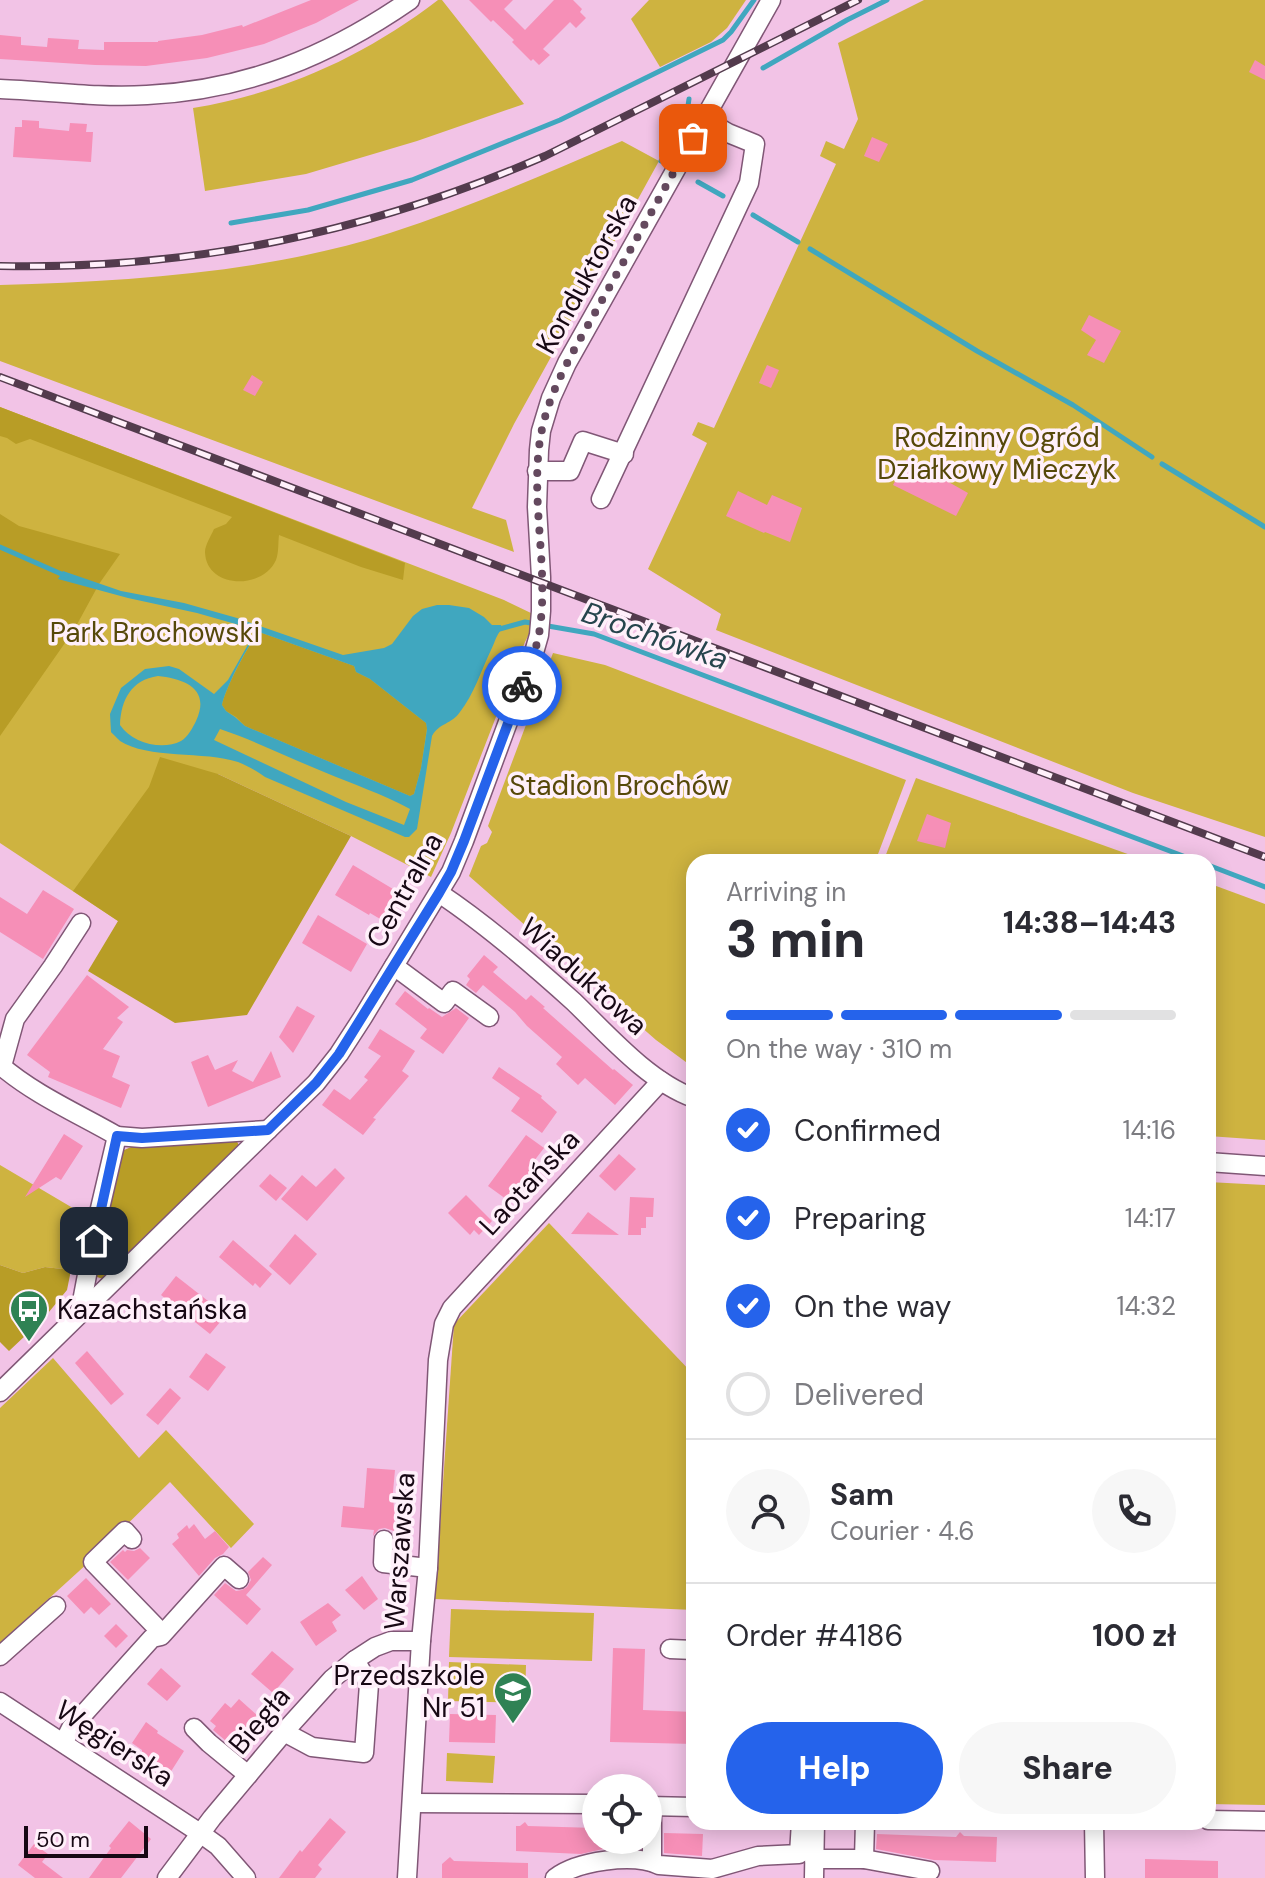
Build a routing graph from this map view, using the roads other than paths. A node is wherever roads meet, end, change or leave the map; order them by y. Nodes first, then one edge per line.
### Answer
1 (410, 0) edge
2 (771, 0) edge
3 (0, 89) edge
4 (704, 119) junction
5 (624, 454) junction
6 (537, 471) junction
7 (601, 499) dead end
8 (541, 605) joint
9 (439, 893) junction
10 (81, 923) dead end
11 (394, 966) junction
12 (489, 1017) dead end
13 (5, 1073) edge
14 (661, 1081) junction
15 (686, 1095) edge
16 (268, 1130) junction
17 (117, 1136) junction
18 (1216, 1163) edge
19 (1265, 1166) edge
20 (80, 1312) junction
21 (444, 1324) joint
22 (4, 1381) edge
23 (132, 1539) dead end
24 (384, 1540) dead end
25 (428, 1568) junction
26 (239, 1579) dead end
27 (101, 1582) dead end
28 (56, 1606) dead end
29 (158, 1628) junction
30 (421, 1641) junction
31 (670, 1649) dead end
32 (686, 1650) edge
33 (0, 1656) edge
34 (355, 1660) junction
35 (0, 1702) edge
36 (194, 1728) dead end
37 (284, 1732) junction
38 (64, 1742) junction
39 (248, 1775) junction
40 (412, 1803) junction
41 (582, 1804) edge
42 (686, 1808) edge
43 (662, 1809) edge
44 (1216, 1820) edge
45 (1265, 1821) edge
46 (800, 1830) edge
47 (815, 1830) edge
48 (865, 1830) edge
49 (1094, 1830) edge
50 (200, 1833) junction
51 (652, 1854) edge
52 (864, 1859) junction
53 (652, 1862) junction
54 (814, 1868) edge
55 (930, 1871) dead end
56 (177, 1874) edge
57 (246, 1878) edge
58 (407, 1878) edge
59 (555, 1878) edge
60 (1095, 1878) edge

1 - 3 street
2 - 4 street, Konduktorska
4 - 5 street
4 - 6 street, Konduktorska
5 - 6 street
5 - 7 street
6 - 8 street, Konduktorska
8 - 9 street, Centralna
9 - 11 street, Centralna
9 - 14 street, Wiaduktowa
10 - 13 street
11 - 12 street
11 - 16 street, Centralna
13 - 17 street
14 - 15 street, Wiaduktowa
14 - 21 street, Laotańska
16 - 17 street
16 - 20 street, Centralna
17 - 20 street
18 - 19 street
20 - 22 street, Centralna
21 - 25 street, Warszawska
23 - 29 street
24 - 25 street
25 - 30 street, Warszawska
26 - 29 street
27 - 29 street
28 - 33 street
29 - 38 street
30 - 34 street, Biegła
30 - 40 street, Warszawska
31 - 32 street
34 - 37 street, Biegła
34 - 37 street
35 - 38 street, Węgierska
36 - 39 street
37 - 39 street, Biegła
38 - 50 street, Węgierska
39 - 50 street, Biegła
40 - 41 street
40 - 58 street, Warszawska
42 - 43 street
44 - 45 street
46 - 53 street
47 - 54 street
48 - 52 street
49 - 60 street
50 - 56 street, Biegła
50 - 57 street, Węgierska
51 - 53 street
52 - 54 street
52 - 55 street
53 - 59 street

